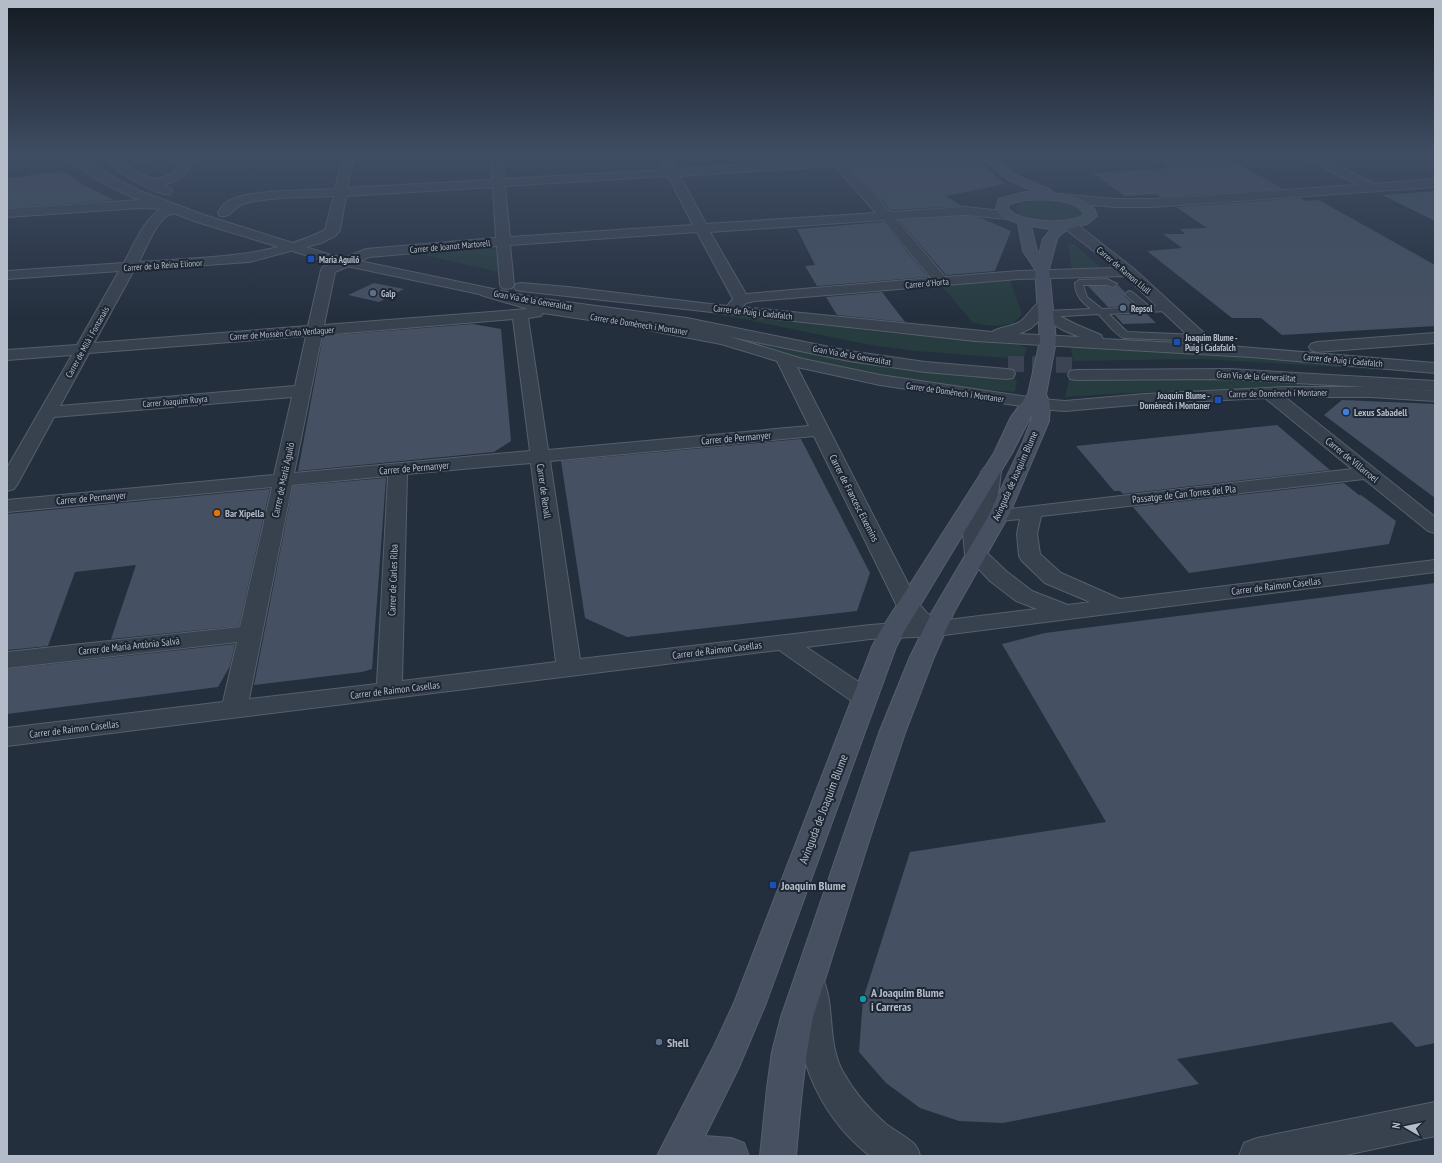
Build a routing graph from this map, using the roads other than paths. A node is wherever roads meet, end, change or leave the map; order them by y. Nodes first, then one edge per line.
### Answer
1 (62, 209) edge
2 (166, 209) edge
3 (175, 209) edge
4 (221, 209) edge
5 (336, 209) edge
6 (501, 209) edge
7 (691, 209) edge
8 (880, 209) edge
9 (972, 209) edge
10 (1002, 209) edge
11 (1088, 209) edge
12 (1114, 209) edge
13 (965, 211) junction
14 (7, 213) edge
15 (1008, 215) junction
16 (1091, 216) junction
17 (887, 217) junction
18 (1024, 222) junction
19 (1067, 225) junction
20 (702, 229) junction
21 (281, 230) dead end
22 (294, 234) dead end
23 (316, 240) junction
24 (504, 241) junction
25 (288, 247) junction
26 (342, 252) junction
27 (366, 253) junction
28 (129, 267) junction
29 (1042, 272) junction
30 (1129, 272) junction
31 (7, 275) edge
32 (941, 282) junction
33 (1113, 284) dead end
34 (514, 286) junction
35 (486, 292) junction
36 (1129, 294) dead end
37 (748, 298) junction
38 (1167, 308) junction
39 (1045, 309) junction
40 (1147, 309) junction
41 (731, 310) junction
42 (1096, 310) junction
43 (557, 311) junction
44 (520, 314) junction
45 (315, 330) junction
46 (986, 336) junction
47 (1200, 338) junction
48 (1435, 338) edge
49 (1048, 341) junction
50 (1111, 344) junction
51 (83, 348) junction
52 (1213, 350) junction
53 (1251, 352) junction
54 (7, 354) edge
55 (784, 358) junction
56 (1435, 368) edge
57 (1435, 376) edge
58 (1435, 386) edge
59 (302, 391) junction
60 (1269, 393) junction
61 (1435, 396) edge
62 (1036, 400) junction
63 (48, 412) junction
64 (820, 430) junction
65 (540, 456) junction
66 (398, 470) junction
67 (991, 472) junction
68 (1369, 473) junction
69 (283, 481) junction
70 (7, 485) edge
71 (7, 506) edge
72 (1032, 511) junction
73 (998, 515) junction
74 (1435, 526) edge
75 (976, 554) junction
76 (1435, 566) edge
77 (908, 606) junction
78 (1117, 606) junction
79 (1066, 612) junction
80 (936, 629) junction
81 (893, 630) junction
82 (251, 633) junction
83 (784, 642) junction
84 (7, 660) edge
85 (568, 668) junction
86 (389, 690) junction
87 (865, 698) junction
88 (234, 709) junction
89 (7, 737) edge
90 (810, 979) junction
91 (1435, 1119) edge
92 (1318, 1151) edge
93 (675, 1156) edge
94 (691, 1156) edge
95 (731, 1156) edge
96 (778, 1156) edge
97 (902, 1156) edge
98 (1257, 1156) edge

1 - 14 street
2 - 28 street, Carrer de Milà i Fontanals
3 - 25 street, Gran Via de la Generalitat
4 - 21 street
5 - 23 street
6 - 24 street
7 - 20 street
8 - 17 street
9 - 13 street, Carrer de Joanot Martorell
10 - 15 main road
11 - 16 main road
12 - 16 street
13 - 15 street, Carrer de Joanot Martorell
13 - 17 street, Carrer de Joanot Martorell
15 - 18 main road
16 - 19 main road
17 - 20 street, Carrer de Joanot Martorell
17 - 32 street
18 - 19 main road
18 - 29 main road
19 - 29 main road
19 - 30 street, Carrer de Ramon Llull
20 - 24 street, Carrer de Joanot Martorell
20 - 37 street
22 - 23 street, Gran Via de la Generalitat
23 - 25 street, Carrer de la Reina Elionor
23 - 26 street, Gran Via de la Generalitat
24 - 27 street, Carrer de Joanot Martorell
24 - 34 street
25 - 26 street, Gran Via de la Generalitat
25 - 28 street, Carrer de la Reina Elionor
26 - 27 street, Carrer de Joanot Martorell
26 - 35 street, Gran Via de la Generalitat
26 - 45 street, Carrer de Marià Aguiló
27 - 34 street, Gran Via de la Generalitat
28 - 31 street, Carrer de la Reina Elionor
28 - 51 street, Carrer de Milà i Fontanals
29 - 30 street, Carrer d'Horta
29 - 32 street, Carrer d'Horta
29 - 39 main road, Avinguda de Joaquim Blume
30 - 38 street, Carrer de Ramon Llull
32 - 37 street, Carrer d'Horta
33 - 42 lane
34 - 35 street, Gran Via de la Generalitat
34 - 41 street, Carrer de Puig i Cadafalch
35 - 43 street, Carrer de Domènech i Montaner
36 - 40 lane
37 - 41 street
38 - 40 lane
38 - 47 street, Carrer de Ramon Llull
39 - 42 lane
39 - 46 street, Carrer de Puig i Cadafalch
39 - 49 main road, Avinguda de Joaquim Blume
39 - 50 street, Carrer de Puig i Cadafalch
40 - 42 lane
41 - 46 street, Carrer de Puig i Cadafalch
42 - 47 lane
43 - 44 street, Carrer de Mossèn Cinto Verdaguer
43 - 55 street, Carrer de Domènech i Montaner
44 - 45 street, Carrer de Mossèn Cinto Verdaguer
44 - 65 street, Carrer de Renall
45 - 51 street, Carrer de Mossèn Cinto Verdaguer
45 - 59 street, Carrer de Marià Aguiló
46 - 49 street, Carrer de Puig i Cadafalch
47 - 52 street, Carrer de Ramon Llull
48 - 53 street, Carrer de Puig i Cadafalch
49 - 50 street, Carrer de Puig i Cadafalch
49 - 62 main road, Avinguda de Joaquim Blume
50 - 52 street, Carrer de Puig i Cadafalch
51 - 54 street, Carrer de Mossèn Cinto Verdaguer
51 - 63 street, Carrer de Milà i Fontanals
52 - 53 street, Carrer de Puig i Cadafalch
53 - 56 street, Carrer de Puig i Cadafalch
55 - 62 street, Carrer de Domènech i Montaner
55 - 64 street, Carrer de Francesc Eixemins
57 - 58 street, Gran Via de la Generalitat
59 - 63 street, Carrer Joaquim Ruyra
59 - 69 street, Carrer de Marià Aguiló
60 - 61 street, Carrer de Domènech i Montaner
60 - 62 street, Carrer de Domènech i Montaner
60 - 68 street, Carrer de Villarroel
62 - 67 main road, Avinguda de Joaquim Blume
62 - 73 main road, Avinguda de Joaquim Blume
63 - 70 street, Carrer de Milà i Fontanals
64 - 65 street, Carrer de Permanyer
64 - 77 street, Carrer de Francesc Eixemins
65 - 66 street, Carrer de Permanyer
65 - 85 street, Carrer de Renall
66 - 69 street, Carrer de Permanyer
66 - 86 street, Carrer de Carles Riba
67 - 75 street, Avinguda de Joaquim Blume
67 - 77 main road, Avinguda de Joaquim Blume
68 - 72 street, Passatge de Can Torres del Pla
68 - 74 street, Carrer de Villarroel
69 - 71 street, Carrer de Permanyer
69 - 82 street, Carrer de Marià Aguiló
72 - 73 street, Passatge de Can Torres del Pla
72 - 78 street
73 - 75 main road, Avinguda de Joaquim Blume
75 - 79 street, Carrer de Raimon Casellas
75 - 80 main road, Avinguda de Joaquim Blume
76 - 78 street, Carrer de Raimon Casellas
77 - 80 street, Carrer de Francesc Eixemins
77 - 81 main road, Avinguda de Joaquim Blume
78 - 79 street, Carrer de Raimon Casellas
79 - 80 street, Carrer de Raimon Casellas
80 - 81 street, Carrer de Raimon Casellas
80 - 90 main road, Avinguda de Joaquim Blume
81 - 83 street, Carrer de Raimon Casellas
81 - 87 main road, Avinguda de Joaquim Blume
82 - 84 street, Carrer de María Antònia Salvà
82 - 88 street, Carrer de Marià Aguiló
83 - 85 street, Carrer de Raimon Casellas
83 - 87 street
85 - 86 street, Carrer de Raimon Casellas
86 - 88 street, Carrer de Raimon Casellas
87 - 93 main road, Avinguda de Joaquim Blume
88 - 89 street, Carrer de Raimon Casellas
90 - 96 main road, Avinguda de Joaquim Blume
90 - 97 street
91 - 92 street
92 - 98 street
94 - 95 main road

